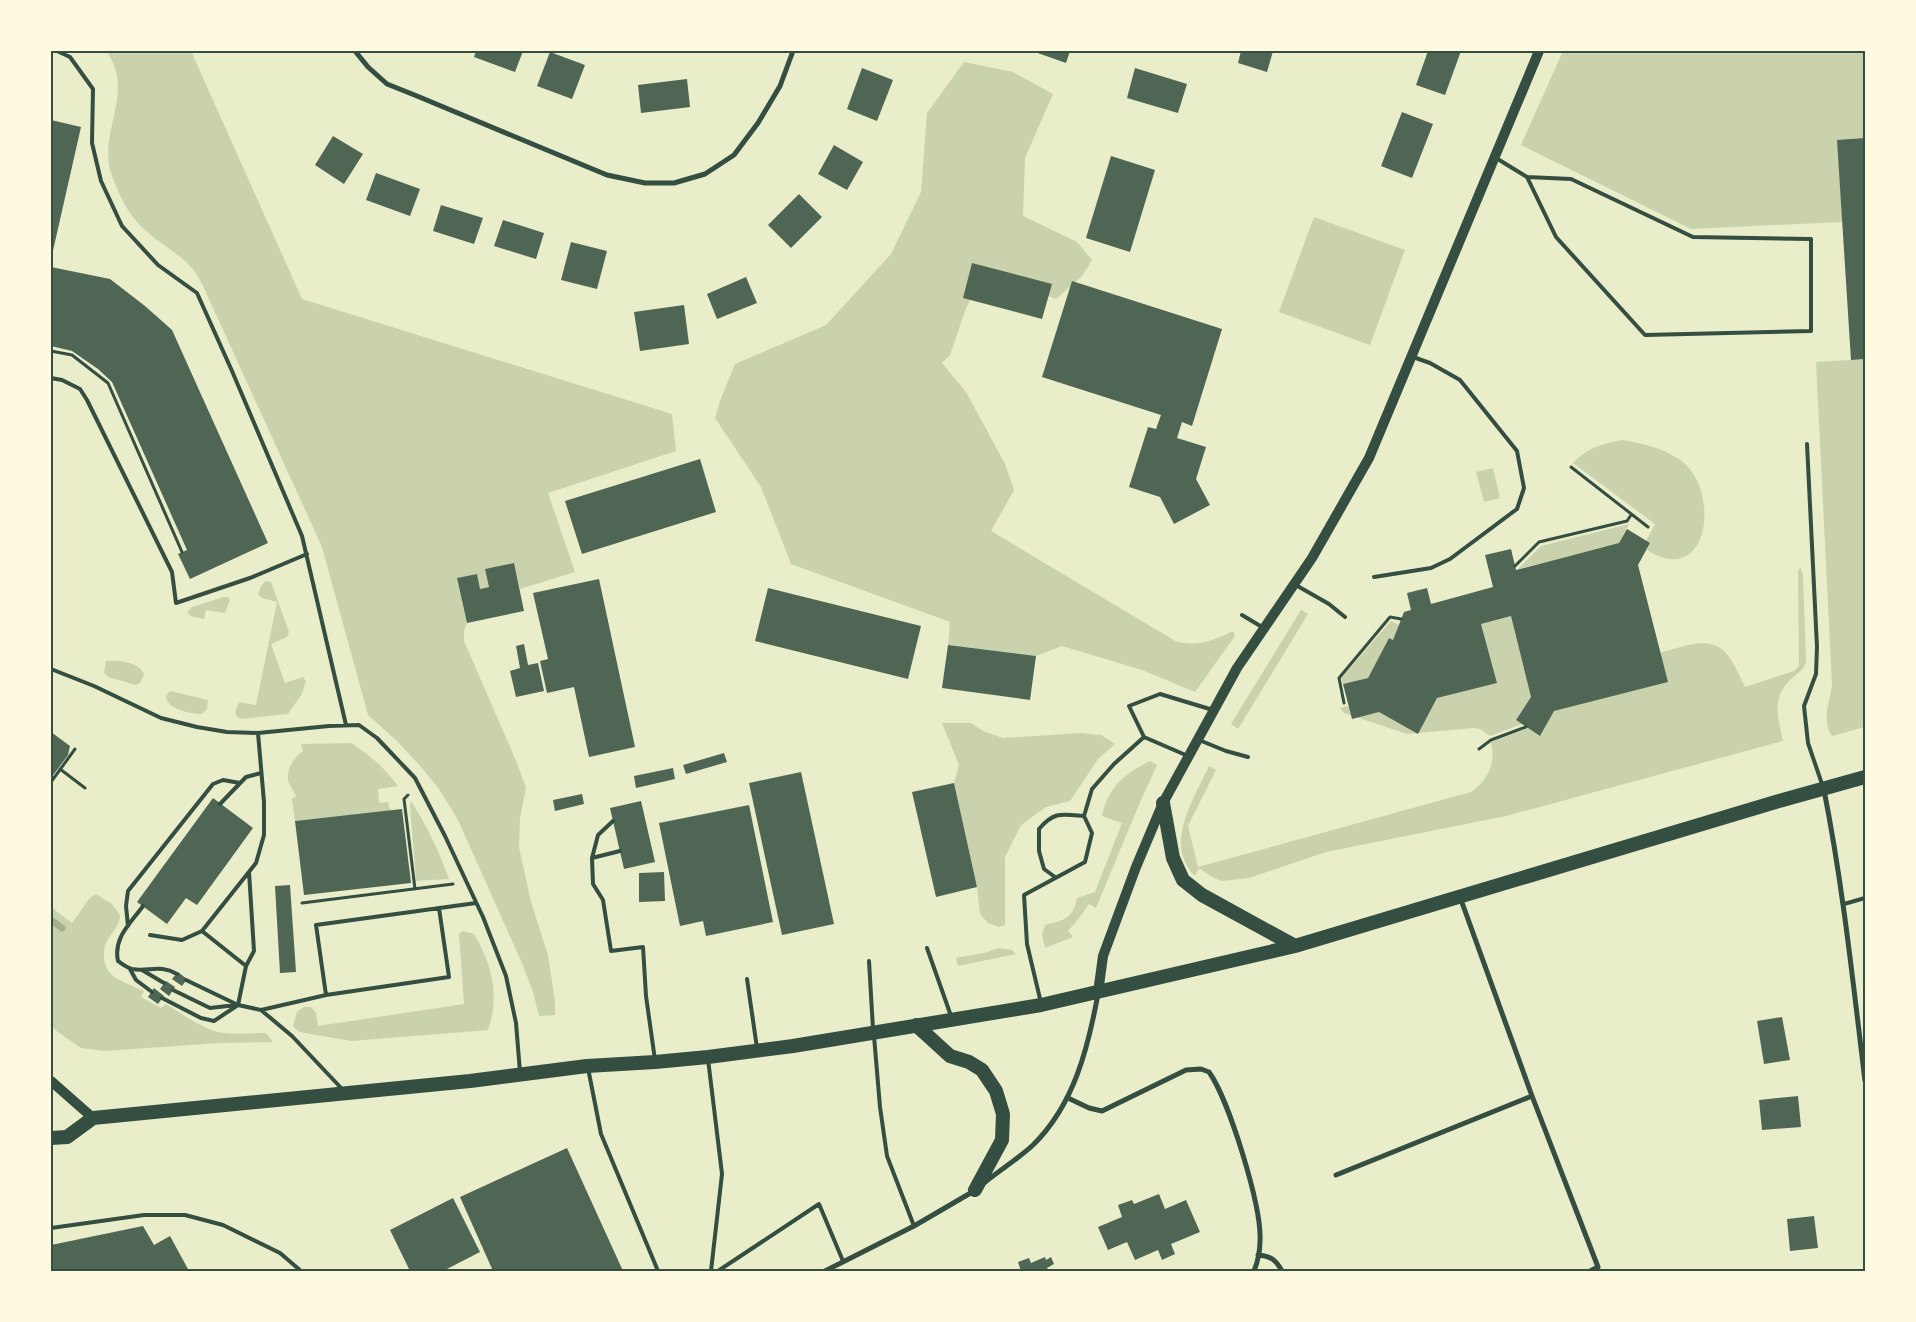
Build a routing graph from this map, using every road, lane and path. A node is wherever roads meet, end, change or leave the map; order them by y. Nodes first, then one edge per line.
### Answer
1 (56, 51) edge
2 (355, 51) edge
3 (793, 51) edge
4 (1538, 51) edge
5 (1494, 157) junction
6 (1527, 177) junction
7 (51, 351) edge
8 (1411, 356) junction
9 (51, 378) edge
10 (1807, 444) dead end
11 (1571, 467) dead end
12 (1631, 515) junction
13 (1648, 527) dead end
14 (182, 552) dead end
15 (307, 554) junction
16 (1515, 566) dead end
17 (1374, 577) dead end
18 (1294, 584) junction
19 (1242, 615) dead end
20 (1345, 617) dead end
21 (1402, 619) dead end
22 (1264, 629) junction
23 (51, 669) edge
24 (1344, 703) dead end
25 (1214, 710) junction
26 (346, 725) junction
27 (1526, 727) dead end
28 (258, 733) junction
29 (1144, 737) junction
30 (1197, 740) junction
31 (75, 749) dead end
32 (1479, 749) dead end
33 (1188, 756) junction
34 (1248, 757) dead end
35 (60, 769) junction
36 (262, 773) junction
37 (1865, 777) edge
38 (51, 782) edge
39 (240, 784) junction
40 (418, 785) junction
41 (85, 788) dead end
42 (1824, 789) junction
43 (1163, 803) junction
44 (220, 804) dead end
45 (1084, 816) junction
46 (613, 821) dead end
47 (620, 852) dead end
48 (592, 858) junction
49 (249, 872) junction
50 (1055, 877) junction
51 (466, 881) junction
52 (414, 889) junction
53 (1460, 896) junction
54 (1865, 898) edge
55 (476, 902) junction
56 (302, 903) dead end
57 (1844, 904) junction
58 (142, 906) dead end
59 (439, 908) junction
60 (128, 926) junction
61 (202, 931) junction
62 (150, 935) dead end
63 (1294, 946) junction
64 (927, 948) dead end
65 (869, 961) dead end
66 (246, 966) junction
67 (130, 969) junction
68 (142, 970) junction
69 (177, 974) dead end
70 (747, 979) dead end
71 (186, 980) dead end
72 (164, 984) dead end
73 (173, 990) dead end
74 (152, 992) dead end
75 (1098, 993) junction
76 (326, 995) junction
77 (162, 998) dead end
78 (238, 1005) junction
79 (1041, 1005) junction
80 (261, 1010) junction
81 (952, 1021) junction
82 (916, 1026) junction
83 (874, 1033) junction
84 (757, 1051) junction
85 (708, 1057) junction
86 (656, 1062) junction
87 (587, 1066) junction
88 (520, 1074) junction
89 (51, 1080) edge
90 (1865, 1081) edge
91 (346, 1093) junction
92 (1532, 1096) junction
93 (1068, 1098) junction
94 (93, 1118) junction
95 (51, 1138) edge
96 (1336, 1175) dead end
97 (975, 1190) junction
98 (914, 1226) junction
99 (51, 1228) edge
100 (1258, 1255) junction
101 (843, 1261) junction
102 (301, 1271) edge
103 (658, 1271) edge
104 (710, 1271) edge
105 (718, 1271) edge
106 (825, 1271) edge
107 (1254, 1271) edge
108 (1282, 1271) edge
109 (1590, 1271) edge

1 - 15 lane
2 - 3 street
4 - 5 main road
5 - 6 lane
5 - 8 main road
6 - 6 lane
7 - 14 path
8 - 17 lane
8 - 18 main road
9 - 15 lane
10 - 42 lane
11 - 12 path
12 - 13 path
12 - 16 path
15 - 26 lane
18 - 20 lane
18 - 22 main road
19 - 22 lane
21 - 24 path
22 - 25 main road
23 - 28 lane
25 - 29 lane
25 - 30 main road
26 - 28 lane
26 - 40 lane
27 - 32 path
28 - 36 lane
29 - 33 lane
29 - 45 lane
30 - 33 main road
30 - 34 lane
31 - 35 path
33 - 43 main road
35 - 38 path
35 - 41 path
36 - 39 lane
36 - 49 lane
37 - 42 highway
39 - 44 lane
39 - 60 lane
40 - 51 lane
40 - 52 path
42 - 53 highway
42 - 57 street
43 - 63 highway
43 - 75 main road
45 - 50 lane
45 - 50 lane
46 - 48 lane
47 - 48 lane
48 - 86 lane
49 - 61 lane
49 - 66 lane
50 - 79 lane
51 - 52 path
51 - 55 lane
52 - 56 path
53 - 63 highway
53 - 92 street
54 - 57 lane
55 - 59 lane
55 - 88 lane
57 - 90 street
58 - 60 lane
59 - 76 lane
59 - 76 lane
60 - 67 lane
61 - 62 lane
61 - 66 lane
63 - 75 highway
64 - 81 lane
65 - 83 lane
66 - 78 lane
67 - 68 lane
67 - 74 lane
68 - 69 lane
68 - 72 lane
70 - 84 lane
71 - 78 lane
73 - 78 lane
75 - 79 highway
75 - 93 street
76 - 80 lane
77 - 78 lane
78 - 80 lane
79 - 81 highway
80 - 91 lane
81 - 82 highway
82 - 83 highway
82 - 97 highway
83 - 84 highway
83 - 98 lane
84 - 85 highway
85 - 86 highway
85 - 104 lane
86 - 87 highway
87 - 88 highway
87 - 103 lane
88 - 91 highway
89 - 94 main road
91 - 94 highway
92 - 96 street
92 - 109 street
93 - 97 street
93 - 100 street
94 - 95 highway
97 - 98 street
98 - 101 street
99 - 102 lane
100 - 107 street
100 - 108 street
101 - 105 lane
101 - 106 street

